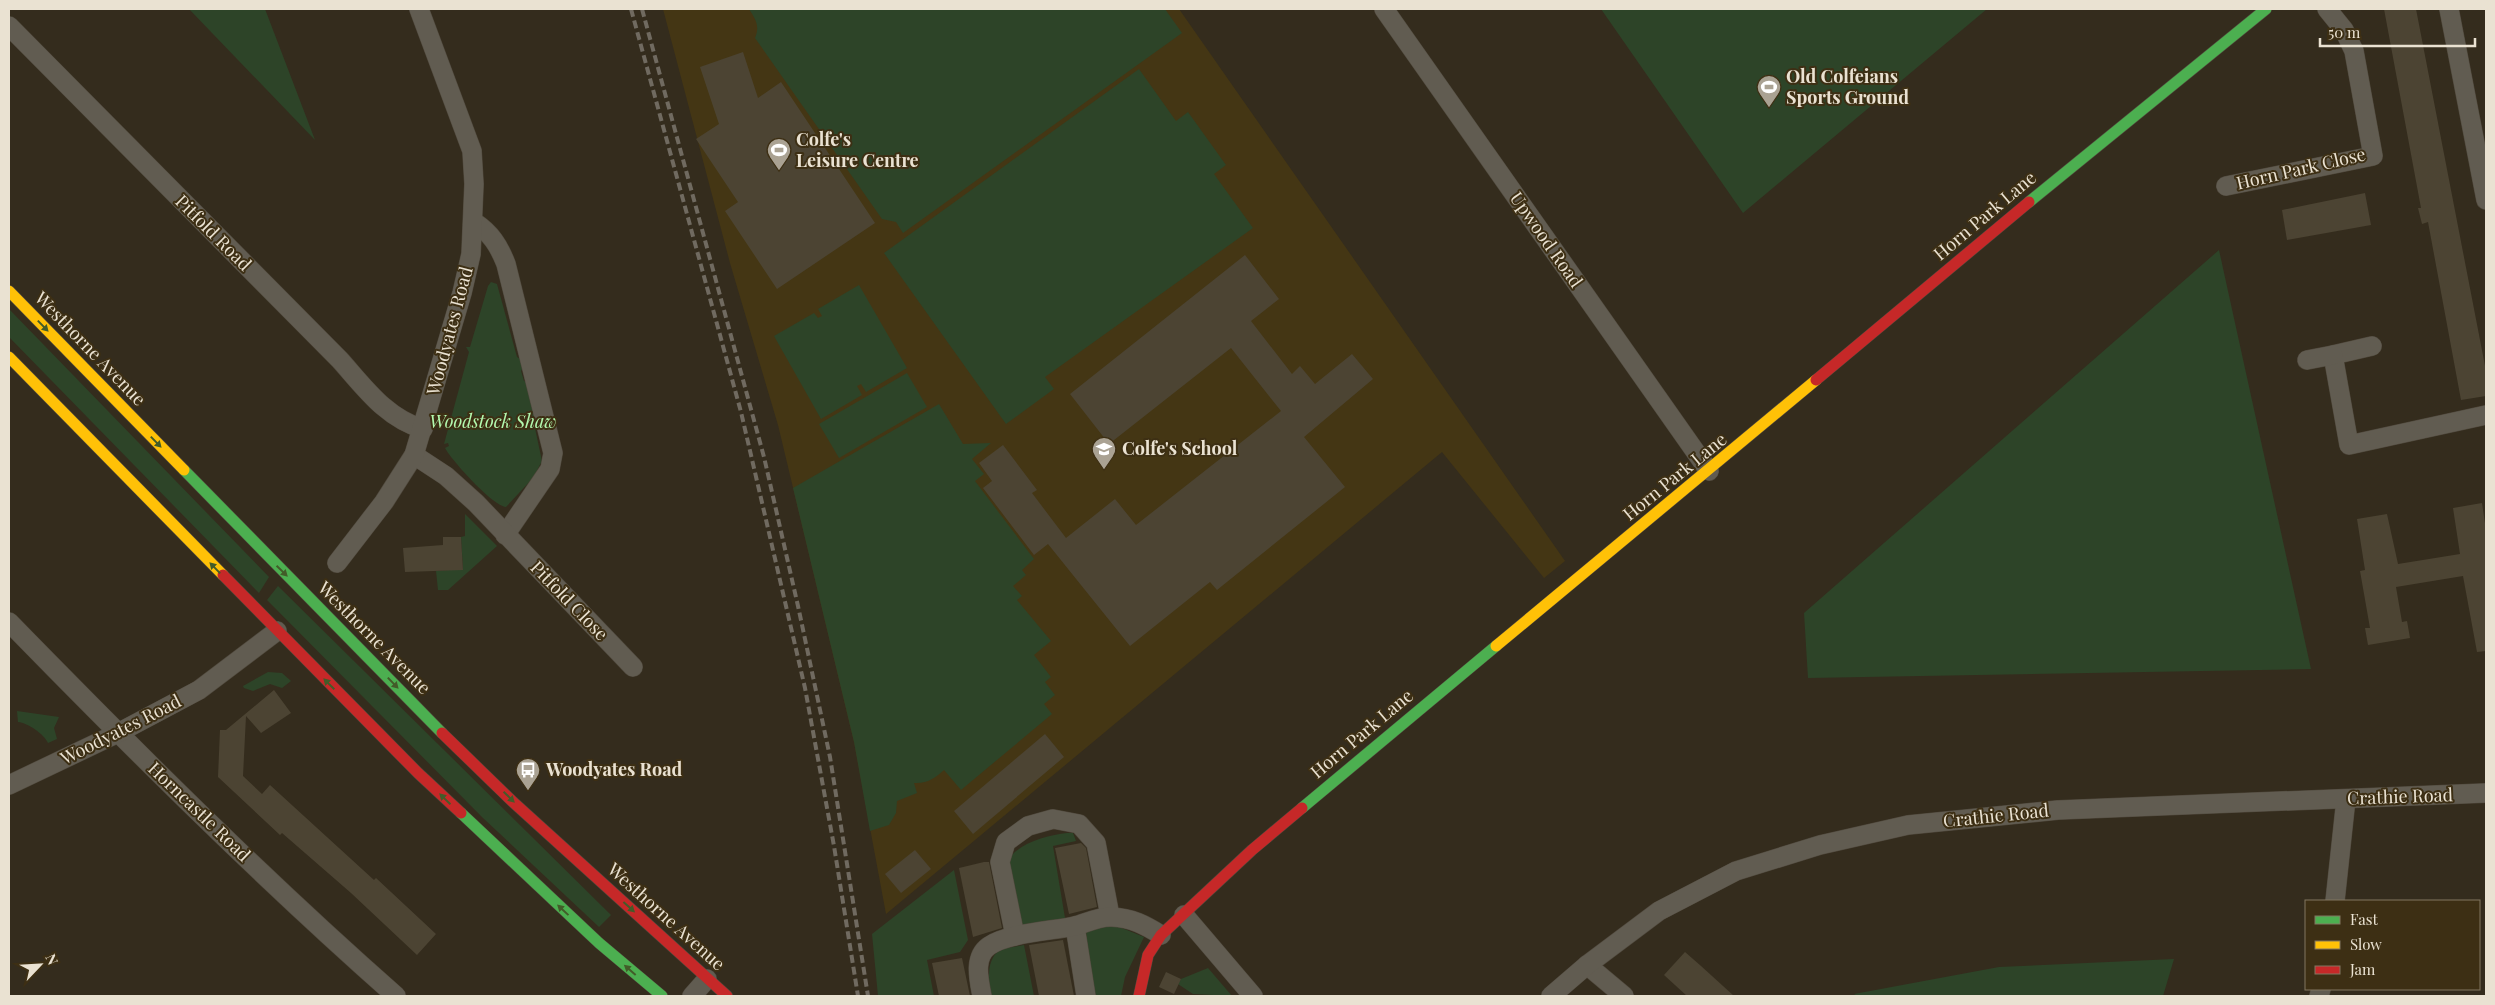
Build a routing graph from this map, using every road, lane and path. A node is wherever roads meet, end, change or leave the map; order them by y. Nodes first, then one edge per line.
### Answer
1 (419, 9) edge
2 (1384, 9) edge
3 (2266, 9) edge
4 (2327, 9) edge
5 (2449, 9) edge
6 (9, 26) edge
7 (2479, 127) edge
8 (2226, 186) dead end
9 (2486, 200) edge
10 (474, 222) junction
11 (9, 291) edge
12 (2372, 346) dead end
13 (2333, 355) junction
14 (9, 357) edge
15 (2307, 360) dead end
16 (2486, 415) edge
17 (423, 429) junction
18 (414, 455) junction
19 (1709, 471) junction
20 (506, 535) junction
21 (338, 563) dead end
22 (9, 622) edge
23 (277, 631) junction
24 (634, 667) dead end
25 (118, 733) junction
26 (9, 785) edge
27 (2486, 793) edge
28 (2346, 799) junction
29 (2335, 900) edge
30 (1184, 915) junction
31 (1110, 916) junction
32 (1074, 926) junction
33 (1162, 935) junction
34 (1015, 936) junction
35 (1587, 965) junction
36 (707, 979) junction
37 (396, 996) edge
38 (662, 996) edge
39 (692, 996) edge
40 (727, 996) edge
41 (982, 996) edge
42 (1086, 996) edge
43 (1139, 996) edge
44 (1253, 996) edge
45 (1551, 996) edge
46 (1624, 996) edge

1 - 10 street, Woodyates Road
2 - 19 street, Upwood Road
3 - 19 main road, Horn Park Lane
4 - 8 street, Horn Park Close
5 - 7 street
6 - 17 street, Pitfold Road
7 - 9 street
10 - 17 street, Woodyates Road
10 - 20 street
11 -> 36 main road, Westhorne Avenue
12 - 13 street
13 - 15 street
13 - 16 street
23 -> 14 main road
17 - 18 street, Woodyates Road
18 - 20 street
18 - 21 street, Woodyates Road
19 - 30 main road, Horn Park Lane
20 - 24 street, Pitfold Close
22 - 25 street, Horncastle Road
23 - 25 street, Woodyates Road
38 -> 23 main road
25 - 26 street, Woodyates Road
25 - 37 street, Horncastle Road
27 - 28 street, Crathie Road
28 - 29 street
28 - 35 street, Crathie Road
30 - 33 main road, Horn Park Lane
30 - 44 street
31 - 32 street
31 - 33 street
31 - 34 street
32 - 34 street
32 - 42 street
33 - 43 main road, Horn Park Lane
34 - 41 street
35 - 45 street, Crathie Road
35 - 46 street
36 - 39 street
36 - 40 main road, Westhorne Avenue

